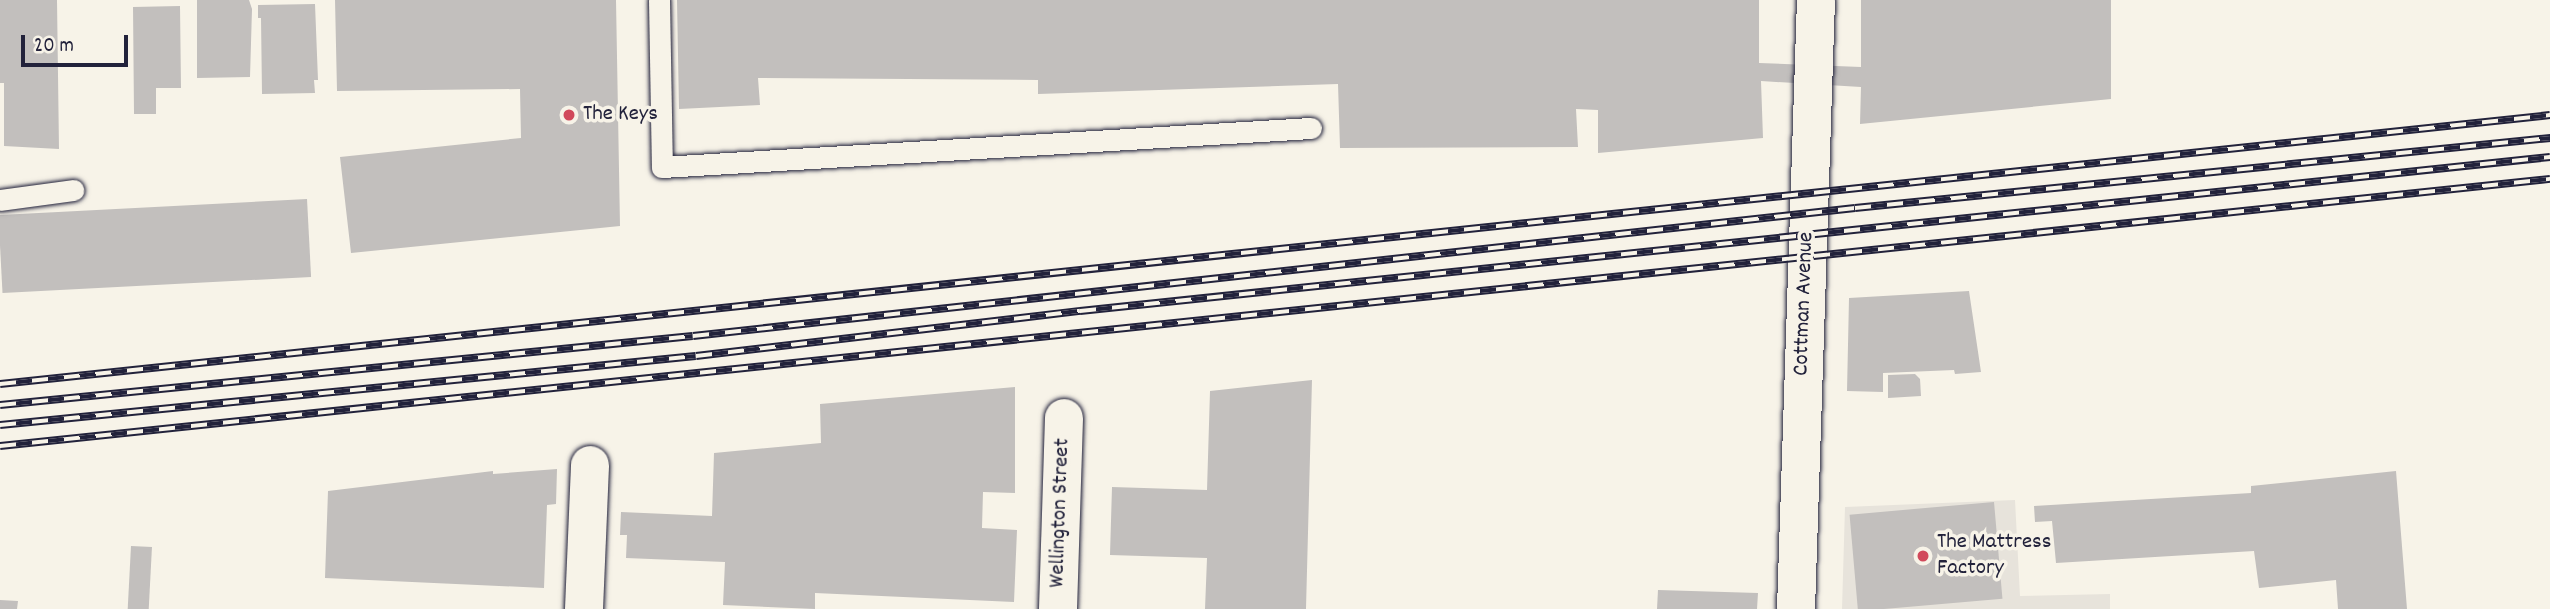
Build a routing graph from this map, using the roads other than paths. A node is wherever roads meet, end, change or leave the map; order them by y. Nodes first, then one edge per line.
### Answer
1 (659, 0) edge
2 (1815, 0) edge
3 (1311, 128) dead end
4 (73, 190) dead end
5 (0, 200) edge
6 (1064, 418) dead end
7 (590, 465) dead end
8 (584, 609) edge
9 (1058, 609) edge
10 (1796, 609) edge

1 - 3 lane
2 - 10 main road, Cottman Avenue
4 - 5 lane
6 - 9 main road, Wellington Street
7 - 8 main road

